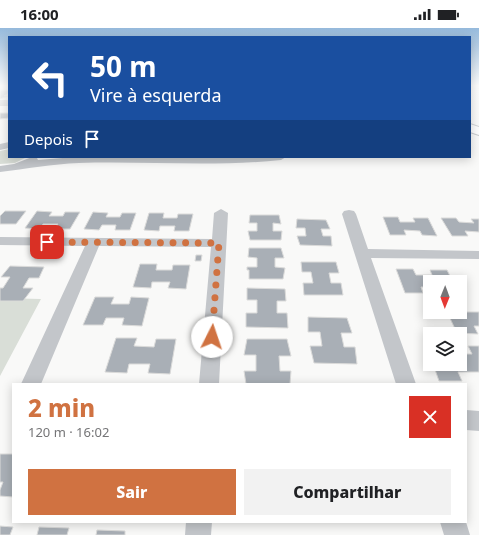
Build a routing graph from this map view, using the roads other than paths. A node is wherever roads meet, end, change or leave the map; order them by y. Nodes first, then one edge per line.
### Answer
1 (36, 158) edge
2 (271, 158) edge
3 (20, 166) junction
4 (0, 169) edge
5 (0, 178) edge
6 (221, 213) dead end
7 (349, 214) dead end
8 (0, 241) edge
9 (94, 242) junction
10 (219, 243) junction
11 (362, 253) junction
12 (479, 255) edge
13 (31, 383) edge
14 (209, 383) edge
15 (406, 383) edge
16 (467, 420) edge
17 (479, 421) edge
18 (199, 523) edge
19 (453, 523) edge
20 (198, 535) edge
21 (457, 535) edge

1 - 3 street
2 - 3 street
3 - 4 street
3 - 5 street
6 - 10 street
7 - 11 street
8 - 9 street
9 - 10 street
9 - 13 street
10 - 14 street
11 - 12 street
11 - 15 street
16 - 17 street
18 - 20 street
19 - 21 street

